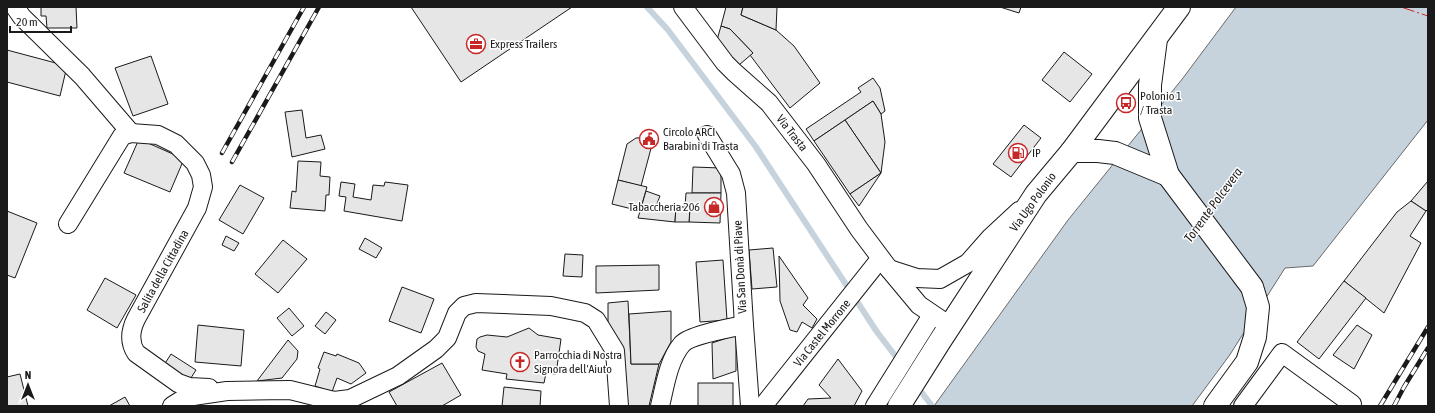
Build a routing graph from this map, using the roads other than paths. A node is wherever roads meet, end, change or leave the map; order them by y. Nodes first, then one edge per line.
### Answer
1 (16, 7) edge
2 (683, 7) edge
3 (1179, 7) edge
4 (1156, 36) junction
5 (131, 133) junction
6 (707, 135) dead end
7 (1080, 151) junction
8 (1168, 175) junction
9 (1036, 194) junction
10 (68, 224) dead end
11 (880, 266) junction
12 (744, 325) junction
13 (936, 328) junction
14 (227, 391) junction
15 (895, 400) edge
16 (1352, 404) dead end
17 (172, 406) edge
18 (619, 406) edge
19 (660, 406) edge
20 (750, 406) edge
21 (763, 406) edge
22 (876, 406) edge
23 (1215, 406) edge
24 (1243, 406) edge

1 - 5 street
2 - 11 street, Via Trasta
3 - 4 main road, Via Ugo Polonio
4 - 7 main road, Via Ugo Polonio
4 - 8 main road
5 - 10 street
5 - 14 street, Salita della Cittadina
6 - 12 street, Via San Donà di Piave
7 - 8 main road
7 - 9 main road, Via Ugo Polonio
8 - 23 main road
9 - 11 street
9 - 13 main road, Via Ugo Polonio
11 - 13 street, Via Trasta
11 - 21 street, Via Castel Morrone
12 - 19 street
12 - 20 street, Via San Donà di Piave
13 - 15 main road, Via Ugo Polonio
14 - 17 street
14 - 18 street
15 - 22 street
16 - 24 street

